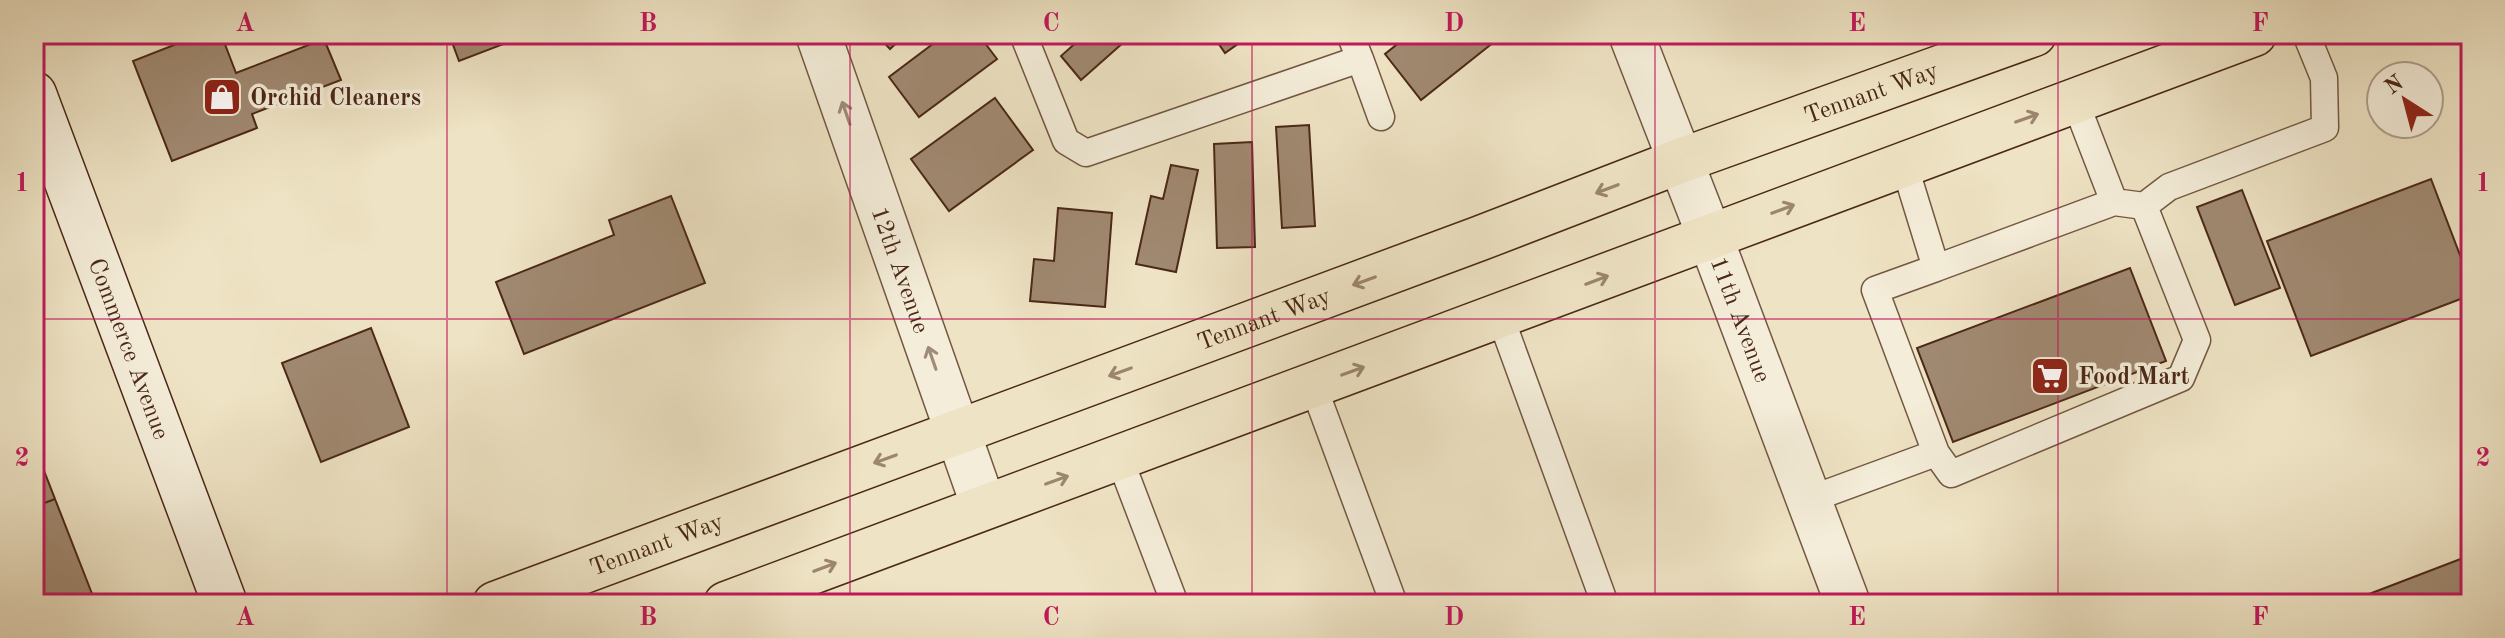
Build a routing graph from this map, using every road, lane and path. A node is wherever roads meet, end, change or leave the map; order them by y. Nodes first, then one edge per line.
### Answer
1 (818, 34) edge
2 (1023, 34) edge
3 (1350, 34) edge
4 (1631, 34) edge
5 (2254, 34) edge
6 (2306, 34) edge
7 (2017, 37) edge
8 (1360, 59) junction
9 (34, 94) edge
10 (2075, 101) junction
11 (1381, 117) dead end
12 (1680, 161) junction
13 (1904, 164) junction
14 (2114, 202) junction
15 (2144, 206) junction
16 (1710, 237) junction
17 (1936, 268) junction
18 (1500, 316) junction
19 (1313, 385) junction
20 (958, 432) junction
21 (1936, 453) junction
22 (1119, 457) junction
23 (1808, 500) junction
24 (984, 507) junction
25 (225, 604) edge
26 (495, 604) edge
27 (726, 604) edge
28 (1175, 604) edge
29 (1394, 604) edge
30 (1605, 604) edge
31 (1848, 604) edge

20 -> 1 street, 12th Avenue
2 - 8 lane
3 - 8 lane
4 - 12 street, 11th Avenue
5 - 10 main road
6 - 15 lane
7 - 12 main road, Tennant Way
8 - 11 lane
9 - 25 street, Commerce Avenue
13 -> 10 main road
10 - 14 lane
12 - 16 street, 11th Avenue
12 -> 20 main road, Tennant Way
16 -> 13 main road
13 - 17 lane
14 - 15 lane
14 - 17 lane
15 - 21 lane
18 -> 16 main road
16 - 23 street, 11th Avenue
17 - 21 lane
19 -> 18 main road
18 - 30 lane
19 - 22 main road
19 - 29 lane
20 - 24 street, 12th Avenue
20 -> 26 main road, Tennant Way
21 - 23 lane
24 -> 22 main road
22 - 28 lane
23 - 31 street, 11th Avenue
27 -> 24 main road

